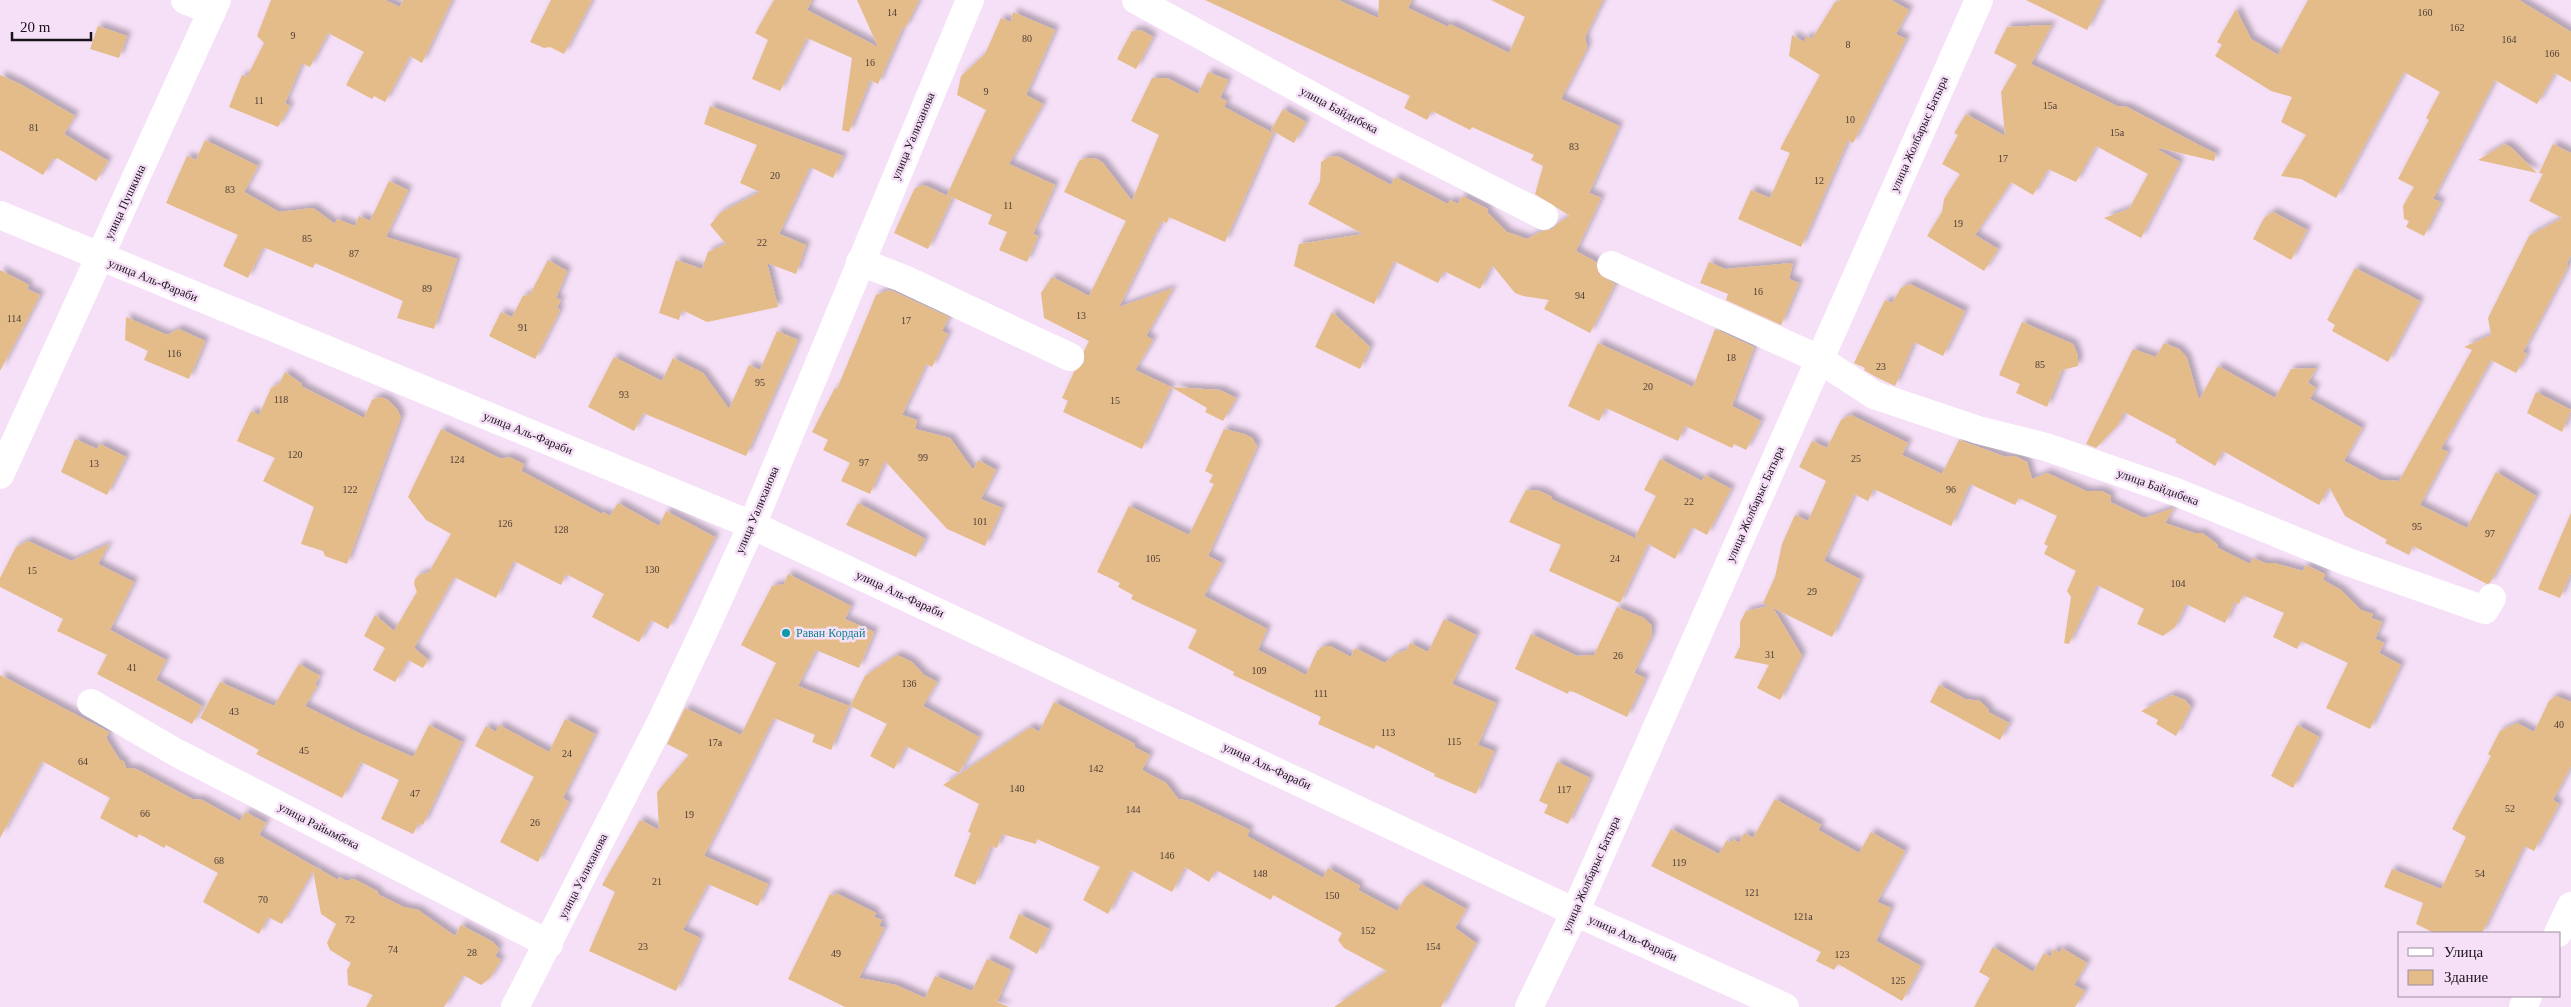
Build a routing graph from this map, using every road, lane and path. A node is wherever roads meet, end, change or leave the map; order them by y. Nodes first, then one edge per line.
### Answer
1 (185, 0) edge
2 (970, 0) edge
3 (1136, 0) edge
4 (1979, 0) edge
5 (215, 6) edge
6 (0, 215) edge
7 (1544, 216) dead end
8 (99, 258) junction
9 (860, 262) junction
10 (1611, 266) dead end
11 (1070, 357) dead end
12 (1819, 359) junction
13 (0, 475) edge
14 (752, 525) junction
15 (2492, 598) dead end
16 (91, 703) dead end
17 (2571, 906) edge
18 (1574, 912) junction
19 (2558, 932) edge
20 (549, 944) junction
21 (515, 1007) edge
22 (1528, 1007) edge
23 (1785, 1007) edge

1 - 5 street, улица Пушкина
2 - 9 street, улица Уалиханова
3 - 7 street, улица Байдибека
4 - 12 street, улица Жолбарыс Батыра
5 - 8 street, улица Пушкина
6 - 8 street, улица Аль-Фараби
8 - 13 street, улица Пушкина
8 - 14 street, улица Аль-Фараби
9 - 11 street
9 - 14 street, улица Уалиханова
10 - 12 street
12 - 15 street, улица Байдибека
12 - 18 street, улица Жолбарыс Батыра
14 - 18 street, улица Аль-Фараби
14 - 20 street, улица Уалиханова
16 - 20 street, улица Райымбека
17 - 19 street
18 - 22 street, улица Жолбарыс Батыра
18 - 23 street, улица Аль-Фараби
20 - 21 street, улица Уалиханова

